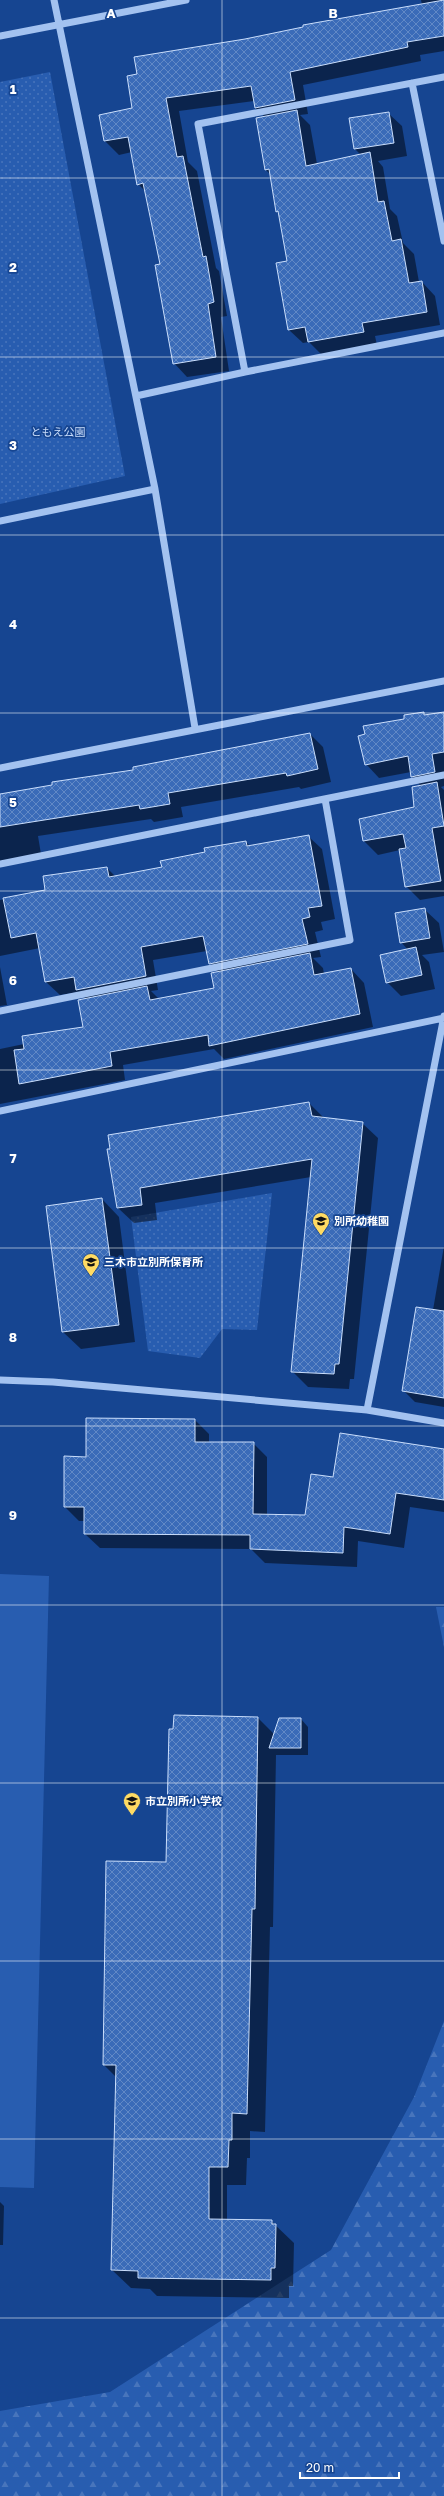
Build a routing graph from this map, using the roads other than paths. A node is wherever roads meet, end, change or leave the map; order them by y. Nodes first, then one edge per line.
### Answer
1 (54, 0) edge
2 (186, 0) edge
3 (58, 23) junction
4 (0, 36) edge
5 (444, 77) edge
6 (412, 83) junction
7 (444, 241) edge
8 (444, 333) edge
9 (246, 372) junction
10 (136, 396) junction
11 (155, 489) junction
12 (0, 522) edge
13 (444, 681) edge
14 (195, 728) junction
15 (0, 768) edge
16 (444, 775) edge
17 (325, 799) junction
18 (0, 864) edge
19 (0, 1011) edge
20 (444, 1017) edge
21 (0, 1111) edge
22 (0, 1380) edge
23 (368, 1410) junction
24 (444, 1423) edge

1 - 3 street
2 - 3 street
3 - 4 street
3 - 10 street
5 - 6 street
6 - 7 street
6 - 9 street
8 - 9 street
9 - 10 street
10 - 11 street
11 - 12 street
11 - 14 street
13 - 14 street
14 - 15 street
16 - 17 street
17 - 18 street
17 - 19 street
20 - 21 street
20 - 23 street
22 - 23 street
23 - 24 street

